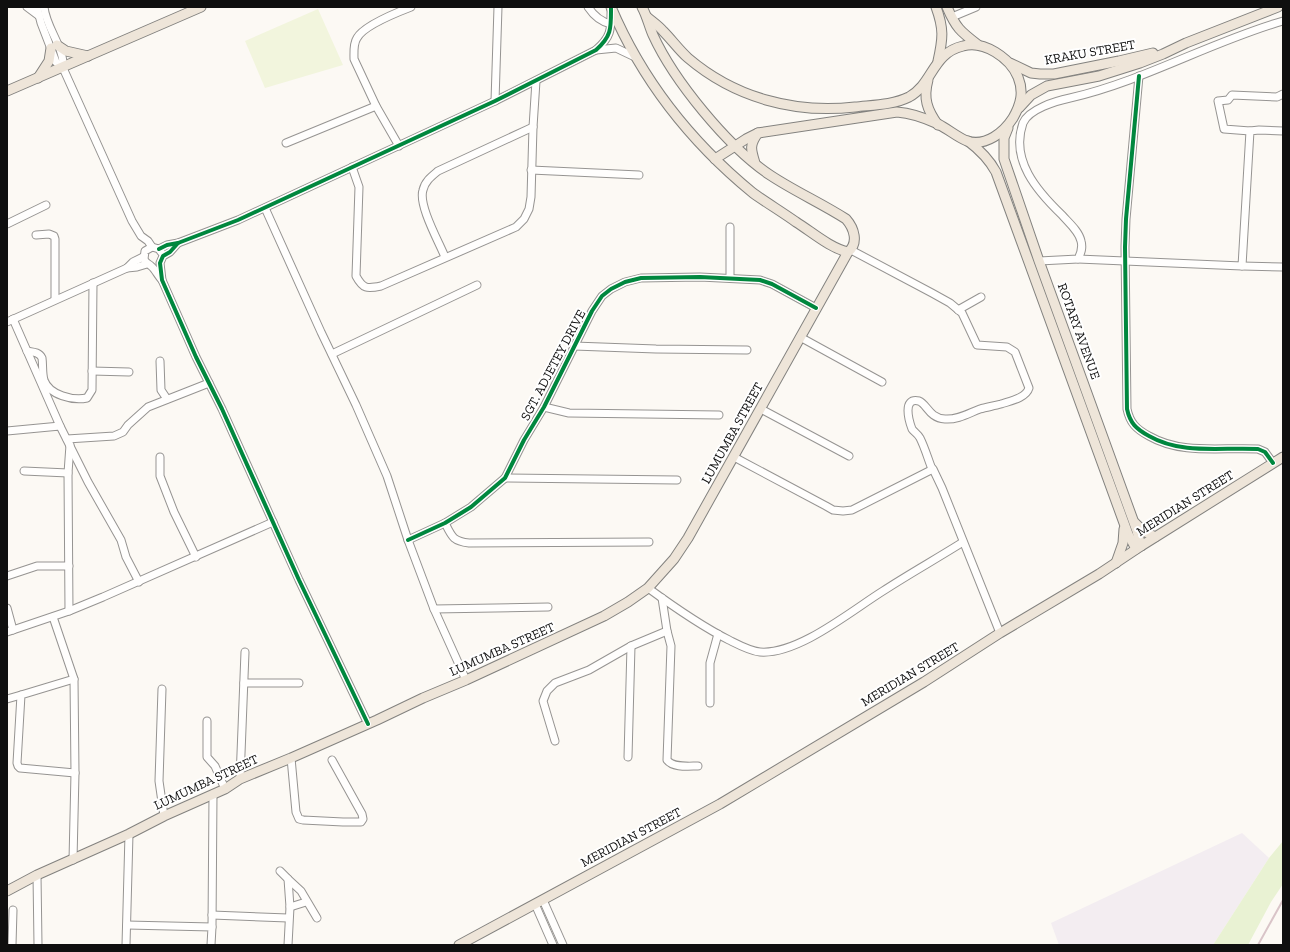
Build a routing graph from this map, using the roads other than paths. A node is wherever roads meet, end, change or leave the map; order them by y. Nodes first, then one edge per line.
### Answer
1 (27, 7) edge
2 (37, 7) edge
3 (44, 7) edge
4 (201, 7) edge
5 (411, 7) edge
6 (498, 7) edge
7 (588, 7) edge
8 (611, 7) edge
9 (642, 7) edge
10 (936, 7) edge
11 (947, 7) edge
12 (976, 7) edge
13 (1278, 7) edge
14 (39, 16) junction
15 (647, 17) junction
16 (952, 17) junction
17 (1283, 21) edge
18 (611, 24) junction
19 (978, 45) junction
20 (54, 47) junction
21 (1175, 47) junction
22 (596, 50) junction
23 (88, 56) junction
24 (637, 58) junction
25 (938, 61) junction
26 (1010, 64) junction
27 (63, 68) junction
28 (1139, 76) junction
29 (38, 78) junction
30 (928, 79) junction
31 (536, 81) junction
32 (7, 91) edge
33 (1283, 94) edge
34 (495, 101) junction
35 (376, 106) junction
36 (1019, 108) junction
37 (938, 125) junction
38 (1009, 125) junction
39 (533, 127) junction
40 (1250, 131) junction
41 (1283, 131) edge
42 (758, 133) junction
43 (968, 141) junction
44 (286, 143) dead end
45 (399, 146) junction
46 (736, 146) junction
47 (715, 159) junction
48 (755, 163) junction
49 (352, 167) junction
50 (531, 170) junction
51 (638, 175) dead end
52 (46, 205) dead end
53 (265, 208) junction
54 (7, 224) edge
55 (730, 227) dead end
56 (36, 235) dead end
57 (141, 236) junction
58 (178, 243) junction
59 (156, 248) junction
60 (849, 251) junction
61 (144, 254) junction
62 (445, 257) junction
63 (1078, 259) junction
64 (161, 260) junction
65 (1039, 260) junction
66 (1125, 261) junction
67 (149, 265) junction
68 (1242, 266) junction
69 (1283, 267) edge
70 (127, 268) junction
71 (730, 278) junction
72 (162, 280) junction
73 (93, 283) junction
74 (476, 285) dead end
75 (981, 297) dead end
76 (55, 299) junction
77 (816, 308) junction
78 (958, 310) junction
79 (10, 321) edge
80 (1062, 322) junction
81 (1052, 325) junction
82 (800, 337) junction
83 (574, 346) junction
84 (747, 350) dead end
85 (27, 351) junction
86 (332, 354) junction
87 (160, 361) dead end
88 (92, 371) junction
89 (129, 372) dead end
90 (882, 382) dead end
91 (208, 383) junction
92 (167, 398) junction
93 (544, 407) junction
94 (761, 409) junction
95 (719, 416) dead end
96 (60, 426) junction
97 (7, 432) edge
98 (68, 442) junction
99 (849, 456) dead end
100 (160, 457) dead end
101 (734, 457) junction
102 (1283, 457) edge
103 (1273, 463) junction
104 (932, 469) junction
105 (24, 471) dead end
106 (68, 473) junction
107 (505, 478) junction
108 (677, 480) dead end
109 (1133, 520) junction
110 (273, 522) junction
111 (445, 523) junction
112 (1124, 523) junction
113 (1155, 537) junction
114 (408, 540) junction
115 (649, 542) dead end
116 (963, 542) junction
117 (1139, 547) junction
118 (196, 557) junction
119 (1116, 563) junction
120 (69, 566) junction
121 (7, 576) edge
122 (139, 582) junction
123 (648, 588) junction
124 (662, 598) junction
125 (548, 607) dead end
126 (7, 608) edge
127 (434, 609) junction
128 (69, 611) junction
129 (53, 617) junction
130 (10, 631) edge
131 (667, 631) junction
132 (1000, 633) junction
133 (718, 634) junction
134 (631, 646) junction
135 (245, 652) dead end
136 (74, 679) junction
137 (466, 680) junction
138 (244, 683) junction
139 (299, 683) dead end
140 (162, 689) dead end
141 (21, 695) junction
142 (7, 699) edge
143 (710, 703) dead end
144 (208, 721) dead end
145 (368, 724) junction
146 (555, 741) dead end
147 (628, 757) dead end
148 (291, 758) junction
149 (332, 760) dead end
150 (698, 766) dead end
151 (75, 773) junction
152 (240, 779) junction
153 (225, 789) junction
154 (213, 794) junction
155 (164, 816) junction
156 (129, 834) junction
157 (73, 860) junction
158 (280, 871) dead end
159 (37, 875) junction
160 (288, 879) junction
161 (7, 891) edge
162 (306, 902) junction
163 (539, 902) junction
164 (290, 907) junction
165 (13, 910) dead end
166 (212, 915) junction
167 (288, 918) junction
168 (317, 918) dead end
169 (127, 925) junction
170 (212, 927) junction
171 (12, 945) edge
172 (38, 945) edge
173 (126, 945) edge
174 (211, 945) edge
175 (288, 945) edge
176 (458, 945) edge
177 (554, 945) edge
178 (563, 945) edge

1 - 14 street
2 - 14 street
3 - 20 street
4 - 23 main road
5 - 35 street
6 - 34 street
7 - 18 street
8 - 18 street
8 - 24 main road
9 - 15 main road
10 - 25 main road
11 - 16 main road
12 - 16 street
13 - 21 main road, KRAKU STREET
14 - 20 street
15 - 30 main road
15 - 46 main road
16 - 19 main road
17 - 28 street
18 - 22 street
19 - 25 main road
19 - 26 main road
20 - 23 main road
20 - 27 street
20 - 29 main road
21 - 26 main road, KRAKU STREET
21 - 36 main road, KRAKU STREET
22 - 24 street
22 - 31 street
23 - 27 main road
24 - 47 main road
25 - 30 main road
26 - 36 main road
27 - 29 main road
27 - 57 street
28 - 63 street
28 - 66 street
29 - 32 main road
30 - 37 main road
31 - 34 street
31 - 39 street
33 - 40 street
34 - 45 street
35 - 44 street
35 - 45 street
36 - 38 main road
37 - 42 main road
37 - 43 main road
38 - 43 main road
38 - 65 main road, ROTARY AVENUE
39 - 50 street
39 - 62 street
40 - 41 street
40 - 68 street
42 - 46 main road
42 - 48 main road
43 - 81 main road, ROTARY AVENUE
45 - 49 street
46 - 47 main road
46 - 48 main road
47 - 60 main road
48 - 60 main road
49 - 53 street
49 - 62 street
50 - 51 street
50 - 62 street
52 - 54 street
53 - 58 street
53 - 86 street
55 - 71 street
56 - 76 street
57 - 59 street
57 - 61 street
58 - 59 street
58 - 64 street
59 - 61 street
59 - 64 street
60 - 77 main road, LUMUMBA STREET
60 - 78 street
61 - 67 street
61 - 70 street
63 - 65 street
63 - 66 street
64 - 67 street
64 - 72 street
65 - 80 main road, ROTARY AVENUE
66 - 68 street
66 - 103 street
67 - 70 street
67 - 72 street
68 - 69 street
70 - 73 street
71 - 77 street, SGT. ADJETEY DRIVE
71 - 83 street, SGT. ADJETEY DRIVE
72 - 91 street
73 - 76 street
73 - 88 street
74 - 86 street
75 - 78 street
76 - 79 street
77 - 82 main road, LUMUMBA STREET
78 - 104 street
79 - 85 street
80 - 81 main road
80 - 109 main road, ROTARY AVENUE
81 - 112 main road, ROTARY AVENUE
82 - 90 street
82 - 94 main road, LUMUMBA STREET
83 - 84 street
83 - 93 street, SGT. ADJETEY DRIVE
85 - 88 street
85 - 96 street
86 - 114 street
87 - 92 street
88 - 89 street
91 - 92 street
91 - 110 street
92 - 98 street
93 - 95 street
93 - 107 street, SGT. ADJETEY DRIVE
94 - 99 street
94 - 101 main road, LUMUMBA STREET
96 - 97 street
96 - 98 street
98 - 106 street
98 - 122 street
100 - 118 street
101 - 104 street
101 - 123 main road, LUMUMBA STREET
102 - 103 main road, MERIDIAN STREET
103 - 113 main road, MERIDIAN STREET
104 - 116 street
105 - 106 street
106 - 120 street
107 - 108 street
107 - 111 street, SGT. ADJETEY DRIVE
109 - 113 main road
109 - 117 main road, ROTARY AVENUE
110 - 118 street
110 - 145 street
111 - 114 street, SGT. ADJETEY DRIVE
111 - 115 street
112 - 117 main road, ROTARY AVENUE
112 - 119 main road
113 - 117 main road, MERIDIAN STREET
114 - 127 street
116 - 132 street
116 - 133 street
117 - 119 main road, MERIDIAN STREET
118 - 122 street
119 - 132 main road, MERIDIAN STREET
120 - 121 street
120 - 128 street
122 - 128 street
123 - 124 street
123 - 137 main road, LUMUMBA STREET
124 - 131 street
124 - 133 street
125 - 127 street
126 - 130 street
127 - 137 street
128 - 129 street
129 - 130 street
129 - 136 street
131 - 134 street
131 - 150 street
132 - 163 main road, MERIDIAN STREET
133 - 143 street
134 - 146 street
134 - 147 street
135 - 138 street
136 - 141 street
136 - 151 street
137 - 145 main road, LUMUMBA STREET
138 - 139 street
138 - 152 street
140 - 155 street
141 - 142 street
141 - 151 street
144 - 153 street
145 - 148 main road, LUMUMBA STREET
148 - 149 street
148 - 152 main road, LUMUMBA STREET
151 - 157 street
152 - 153 main road, LUMUMBA STREET
153 - 154 main road, LUMUMBA STREET
154 - 155 main road, LUMUMBA STREET
154 - 166 street
155 - 156 main road, LUMUMBA STREET
156 - 157 main road, LUMUMBA STREET
156 - 169 street
157 - 159 main road, LUMUMBA STREET
158 - 160 street
159 - 161 main road, LUMUMBA STREET
159 - 172 street
160 - 162 street
160 - 164 street
162 - 164 street
162 - 168 street
163 - 176 main road, MERIDIAN STREET
163 - 177 street
163 - 178 street
164 - 167 street
165 - 171 street
166 - 167 street
166 - 170 street
167 - 175 street
169 - 170 street
169 - 173 street
170 - 174 street

